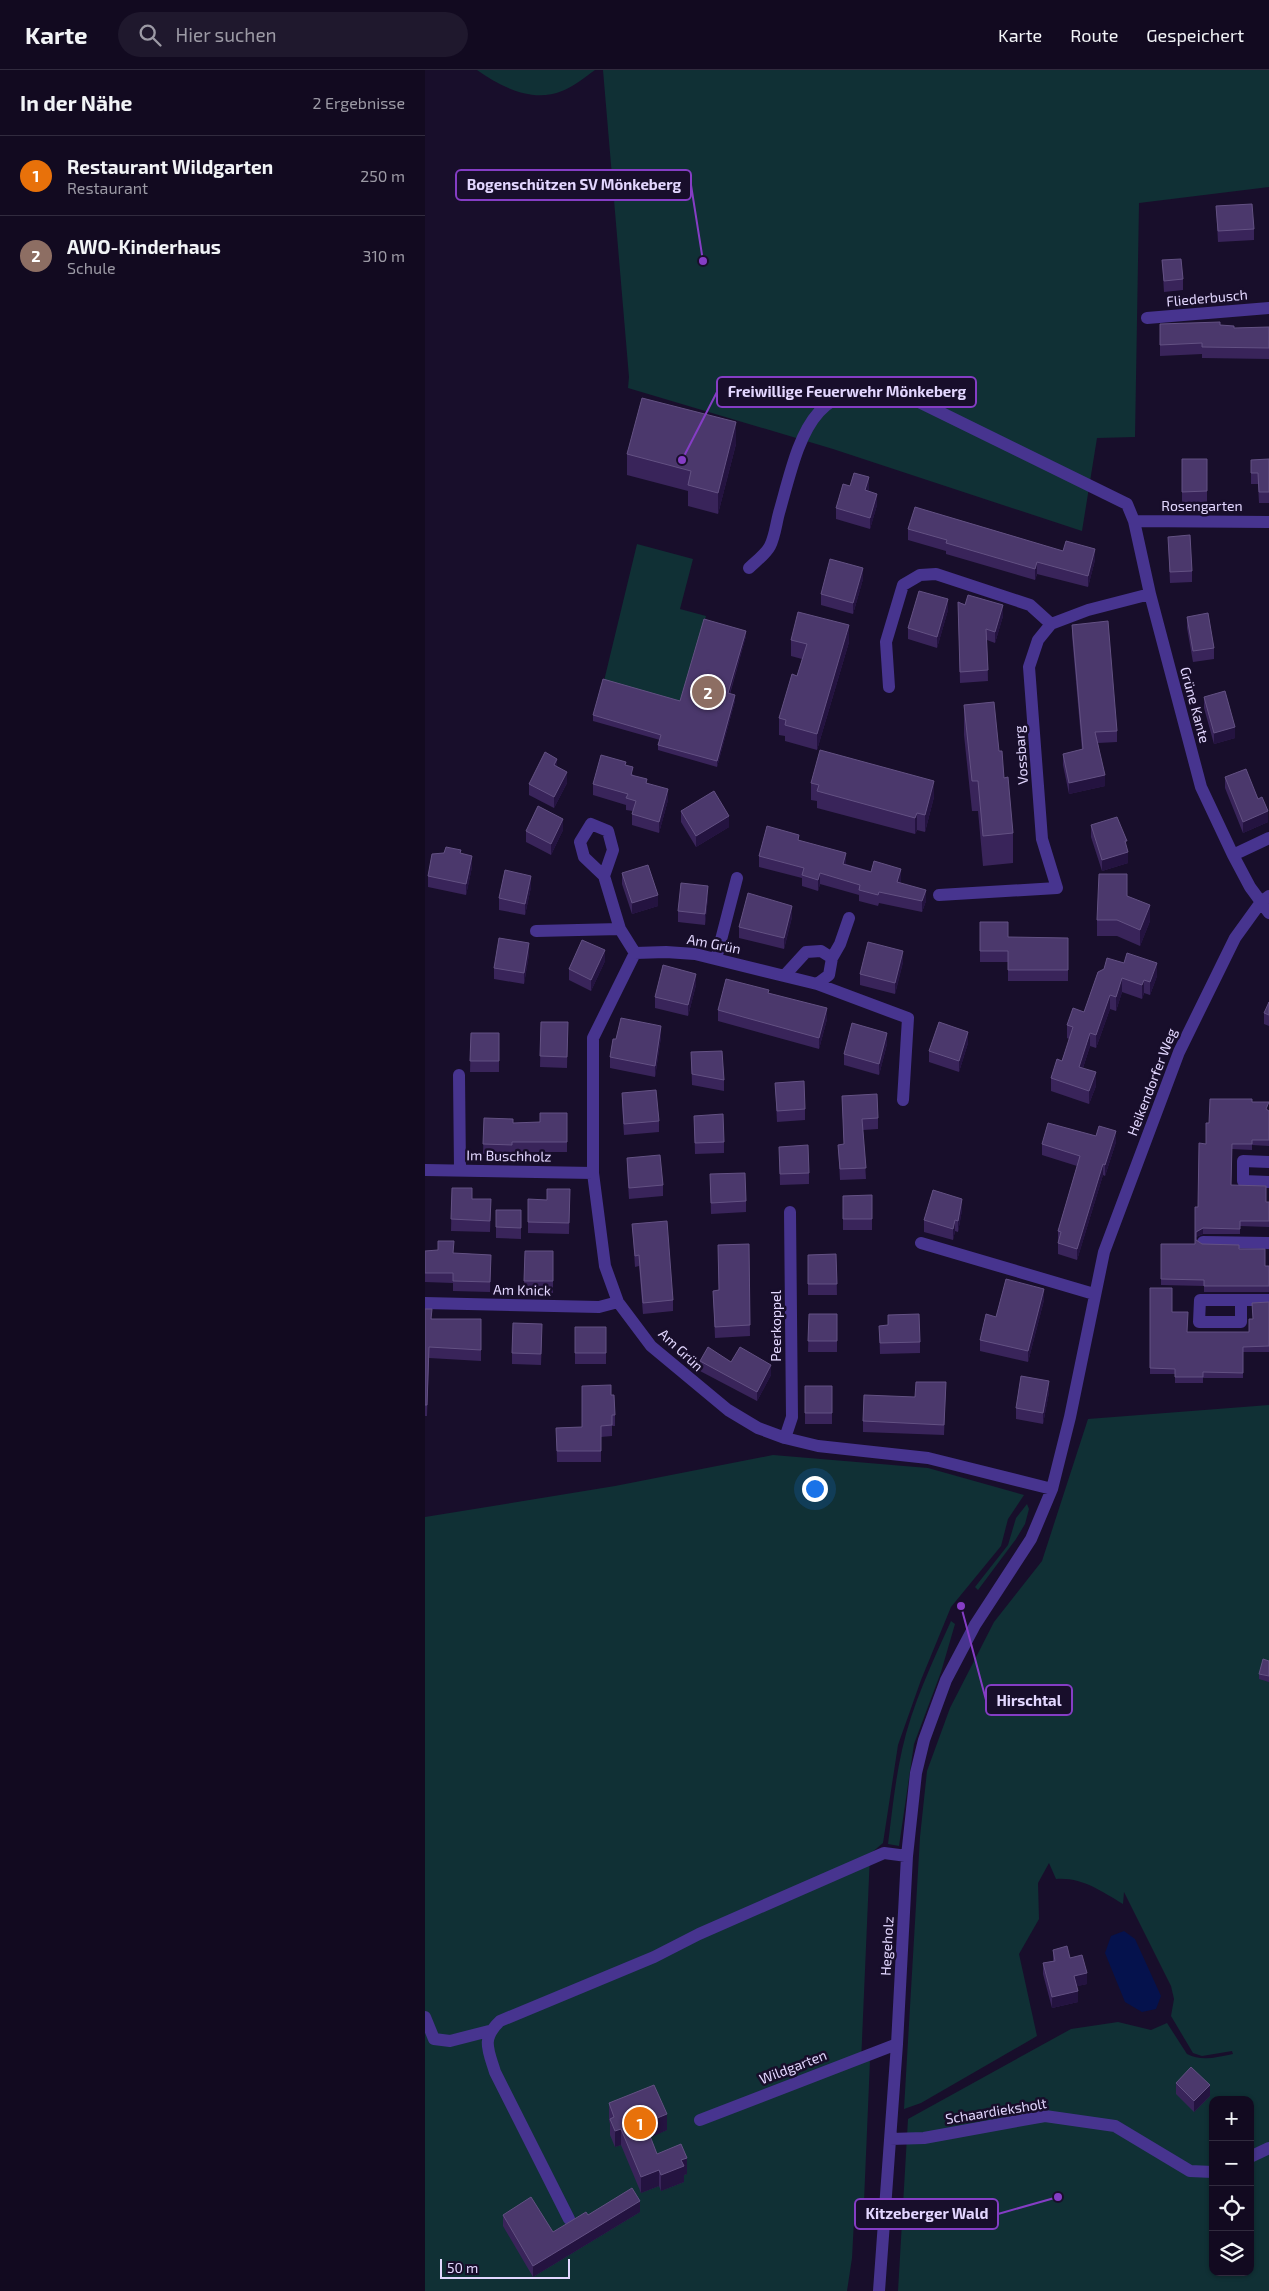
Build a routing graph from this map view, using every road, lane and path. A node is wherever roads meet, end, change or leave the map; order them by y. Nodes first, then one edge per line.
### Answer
1 (1269, 308) edge
2 (1147, 318) dead end
3 (1134, 520) junction
4 (1269, 522) edge
5 (749, 568) dead end
6 (1150, 594) junction
7 (1051, 624) junction
8 (889, 687) dead end
9 (1269, 838) edge
10 (1233, 855) junction
11 (604, 876) dead end
12 (737, 878) dead end
13 (939, 895) dead end
14 (1265, 899) edge
15 (1269, 913) edge
16 (849, 918) dead end
17 (620, 929) junction
18 (535, 931) dead end
19 (635, 953) junction
20 (833, 958) junction
21 (716, 959) junction
22 (785, 975) junction
23 (817, 984) junction
24 (459, 1075) dead end
25 (903, 1100) dead end
26 (1269, 1162) edge
27 (425, 1170) edge
28 (460, 1170) junction
29 (593, 1173) junction
30 (1269, 1182) edge
31 (790, 1212) dead end
32 (1203, 1242) edge
33 (921, 1243) dead end
34 (1269, 1243) edge
35 (1094, 1294) junction
36 (1241, 1300) dead end
37 (1269, 1300) edge
38 (618, 1302) junction
39 (425, 1303) edge
40 (785, 1438) junction
41 (1052, 1489) junction
42 (981, 1616) joint
43 (907, 1856) junction
44 (425, 2017) edge
45 (489, 2031) junction
46 (897, 2044) junction
47 (700, 2120) dead end
48 (890, 2139) junction
49 (1269, 2148) edge
50 (1254, 2155) edge
51 (1209, 2172) edge
52 (569, 2218) dead end
53 (879, 2291) edge

1 - 2 street, Fliederbusch
3 - 4 street, Rosengarten
3 - 5 street, Grüne Kante
3 - 6 street, Grüne Kante
6 - 7 street
6 - 10 street, Grüne Kante
7 - 8 street
7 - 13 street, Vossbarg
9 - 10 street
10 - 14 street, Grüne Kante
11 - 17 street
12 - 21 street
14 - 15 street, Grüne Kante
14 - 35 street, Heikendorfer Weg
16 - 20 street
17 - 18 street
17 - 19 street
19 - 21 street, Am Grün
19 - 29 street, Am Grün
20 - 22 street
20 - 23 street
21 - 22 street, Am Grün
22 - 23 street, Am Grün
23 - 25 street, Am Grün
24 - 28 street
26 - 30 street
27 - 28 street, Im Buschholz
28 - 29 street, Im Buschholz
29 - 38 street, Am Grün
31 - 40 street, Peerkoppel
32 - 34 street
33 - 35 street
35 - 41 street, Heikendorfer Weg
36 - 37 street
38 - 39 street, Am Knick
38 - 40 street, Am Grün
40 - 41 street, Am Grün
41 - 42 street, Heikendorfer Weg
42 - 43 street, Hegeholz
43 - 45 street
43 - 46 street, Hegeholz
44 - 45 street
45 - 52 street
46 - 47 street, Wildgarten
46 - 48 street, Hegeholz
48 - 51 street, Schaardieksholt
48 - 53 street, Hegeholz
49 - 50 street

